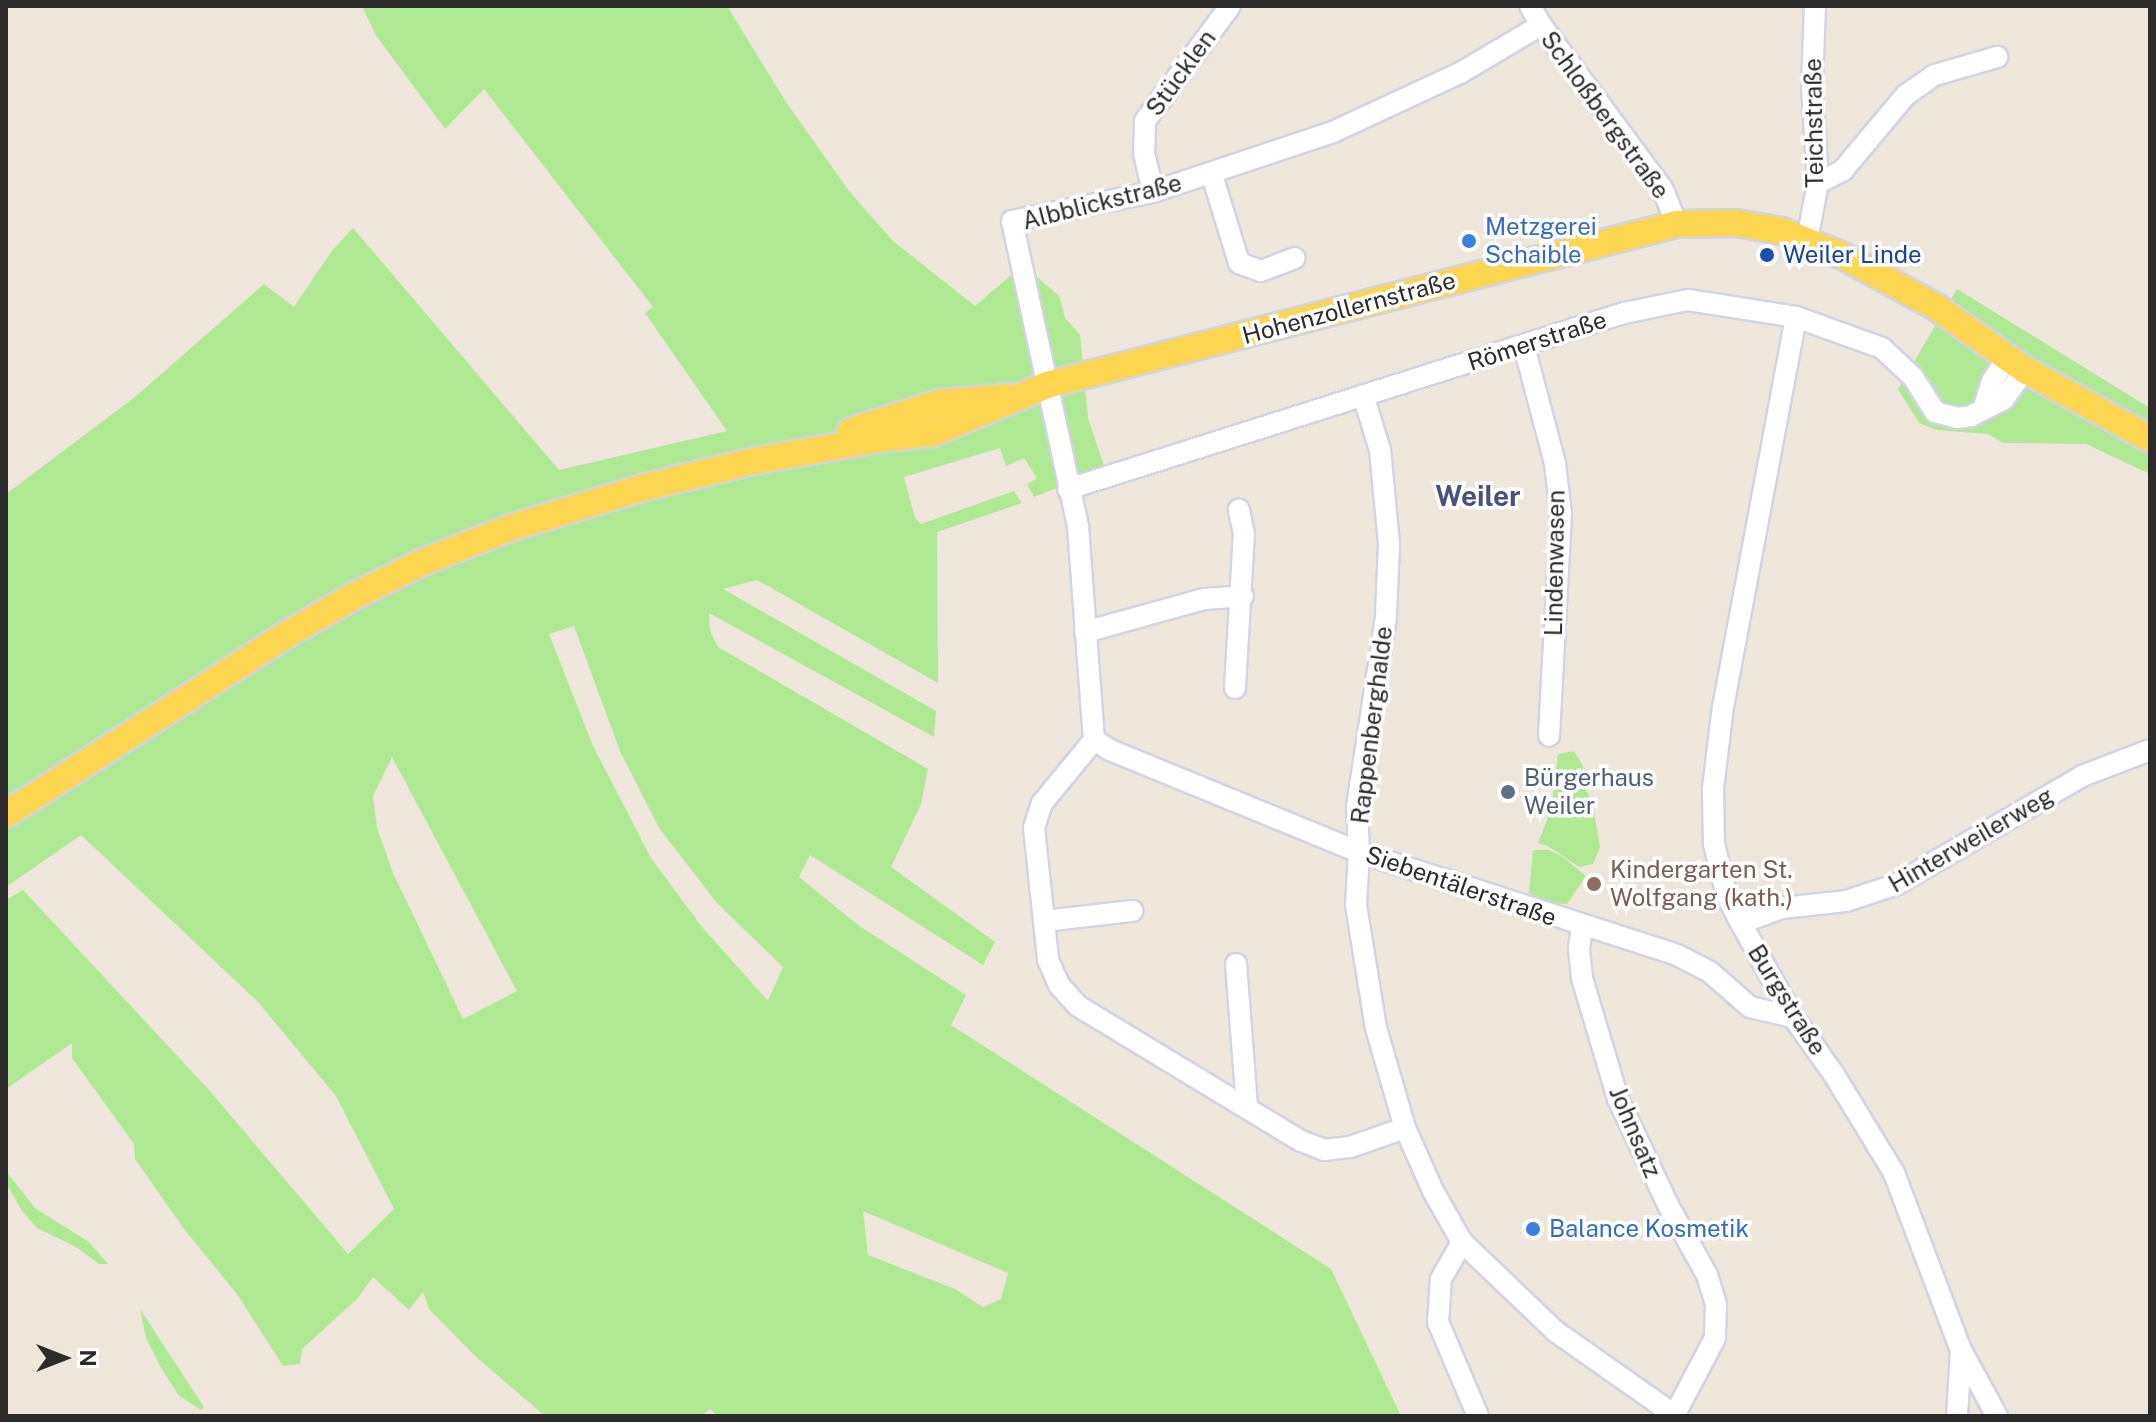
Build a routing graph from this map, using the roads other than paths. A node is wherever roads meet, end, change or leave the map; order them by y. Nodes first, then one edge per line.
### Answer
1 (1230, 6) edge
2 (1530, 6) edge
3 (1815, 6) edge
4 (1541, 25) junction
5 (1997, 57) dead end
6 (1212, 175) junction
7 (1818, 183) junction
8 (1153, 192) junction
9 (1677, 224) junction
10 (1807, 240) junction
11 (1295, 258) dead end
12 (1796, 317) junction
13 (1524, 346) junction
14 (2016, 364) junction
15 (1047, 385) junction
16 (1363, 395) junction
17 (2150, 439) edge
18 (1068, 489) junction
19 (1239, 510) dead end
20 (1243, 596) junction
21 (1085, 632) junction
22 (1235, 688) dead end
23 (1549, 736) dead end
24 (1094, 740) junction
25 (2150, 750) edge
26 (6, 814) edge
27 (1359, 852) junction
28 (1132, 911) dead end
29 (1044, 921) junction
30 (1741, 923) junction
31 (1582, 927) junction
32 (1236, 964) dead end
33 (1793, 1017) junction
34 (1247, 1107) junction
35 (1405, 1128) junction
36 (1462, 1242) junction
37 (1961, 1350) junction
38 (1676, 1415) edge
39 (1478, 1416) edge
40 (1957, 1416) edge
41 (1997, 1416) edge

1 - 8 street, Stücklen
2 - 4 street, Schloßbergstraße
3 - 7 street, Teichstraße
4 - 6 street, Albblickstraße
4 - 9 street, Schloßbergstraße
5 - 7 street
6 - 8 street, Albblickstraße
6 - 11 street, Albblickstraße
7 - 10 street, Teichstraße
8 - 15 street, Albblickstraße
9 - 10 main road, Hohenzollernstraße
9 - 15 main road, Hohenzollernstraße
10 - 14 main road, Hohenzollernstraße
12 - 13 street, Römerstraße
12 - 14 street, Römerstraße
12 - 30 street, Burgstraße
13 - 16 street, Römerstraße
13 - 23 street, Lindenwasen
14 - 17 main road, Hohenzollernstraße
15 - 18 street
15 - 26 main road, Hohenzollernstraße
16 - 18 street, Römerstraße
16 - 27 street, Rappenberghalde
18 - 21 street
19 - 20 street
20 - 21 street
20 - 22 street
21 - 24 street
24 - 27 street, Siebentälerstraße
24 - 29 street
25 - 30 street, Hinterweilerweg
27 - 31 street, Siebentälerstraße
27 - 35 street, Rappenberghalde
28 - 29 street
29 - 34 street
30 - 33 street, Burgstraße
31 - 33 street, Siebentälerstraße
31 - 38 street, Johnsatz
32 - 34 street
33 - 37 street, Burgstraße
34 - 35 street
35 - 36 street, Rappenberghalde
36 - 38 street, Rappenberghalde
36 - 39 street
37 - 40 street
37 - 41 street, Burgstraße

